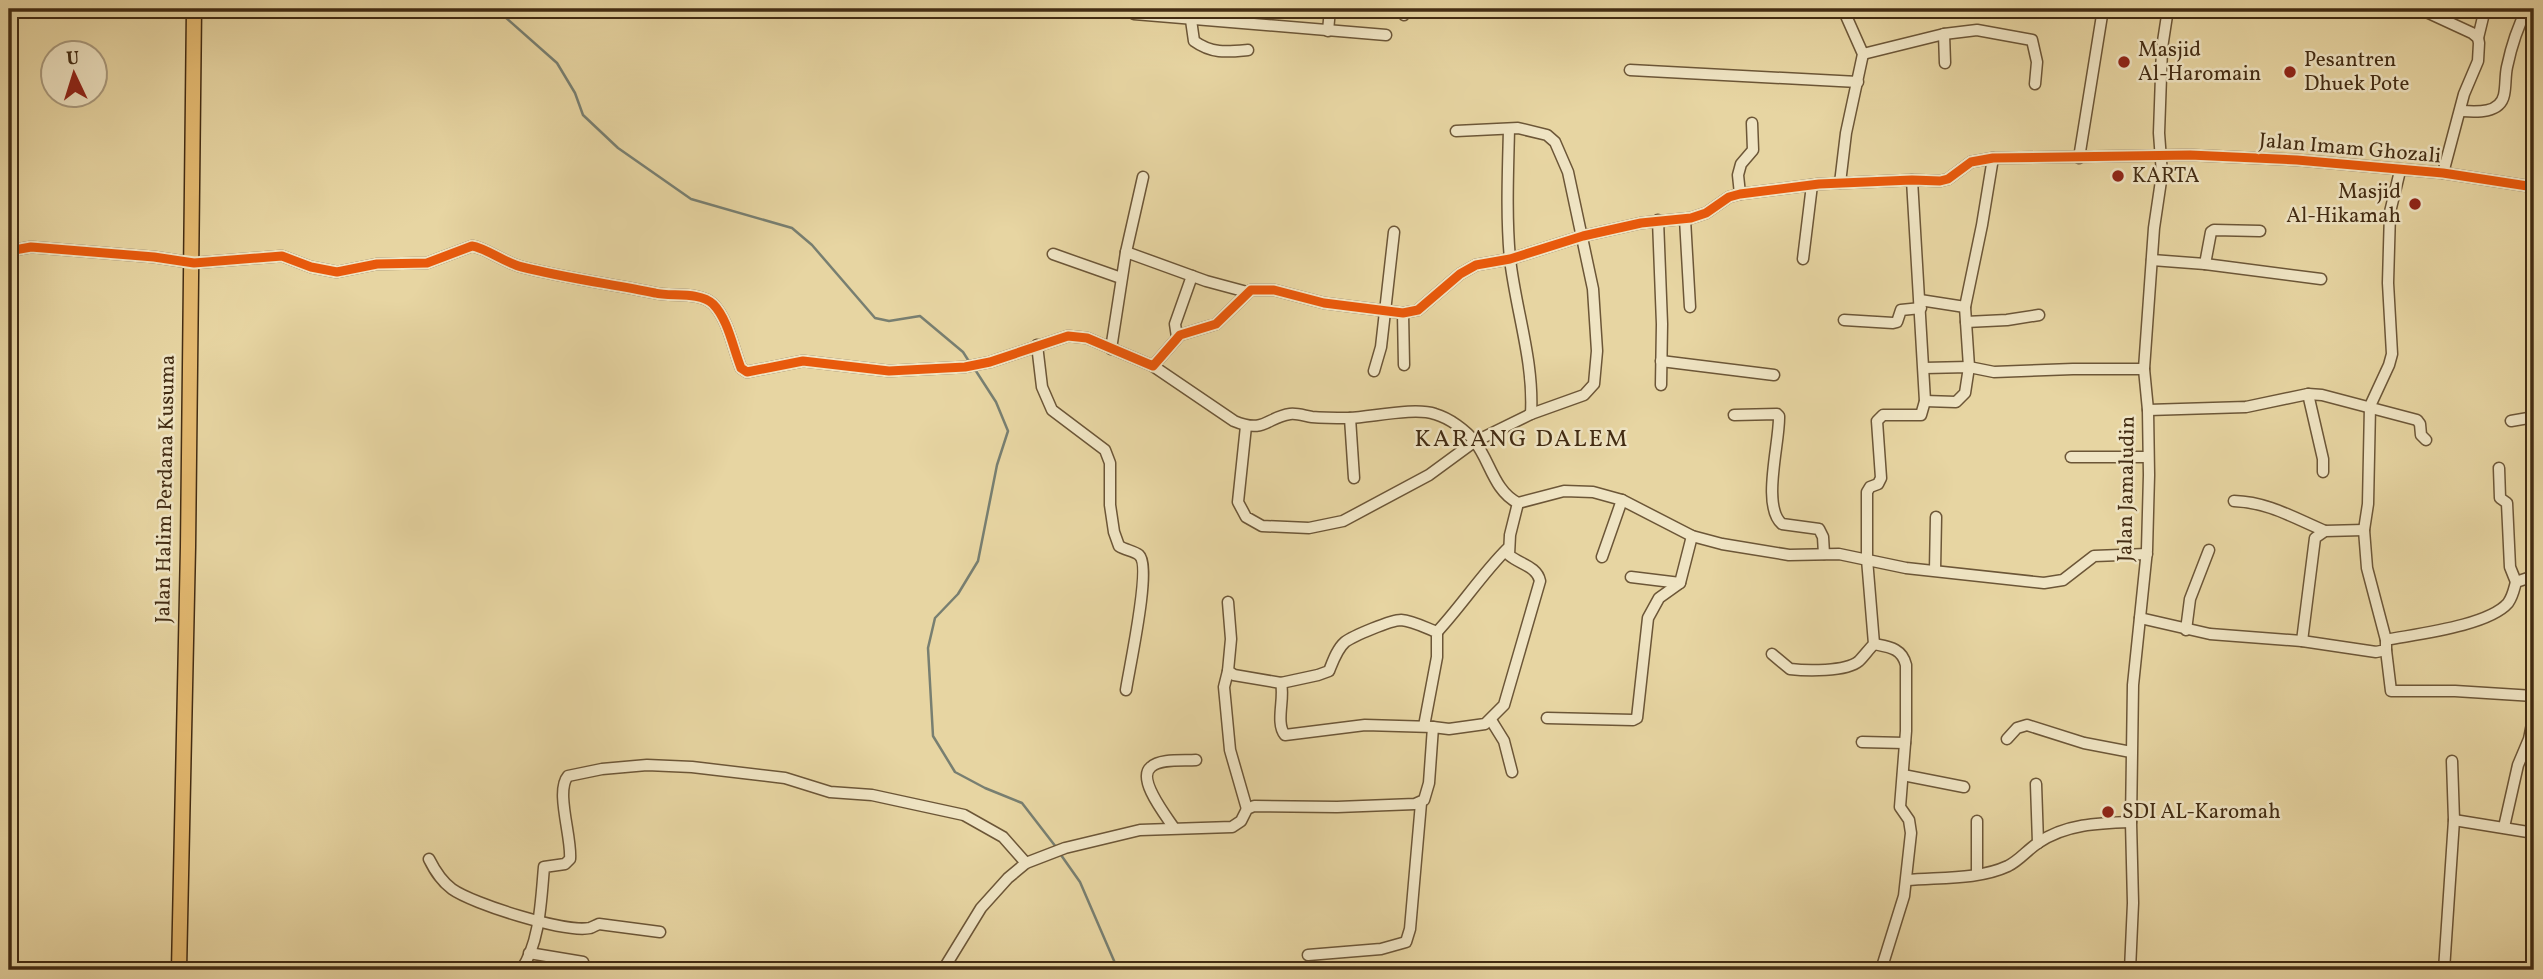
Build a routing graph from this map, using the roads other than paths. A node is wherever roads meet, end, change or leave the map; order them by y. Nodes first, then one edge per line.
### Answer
1 (194, 9) edge
2 (1330, 9) edge
3 (1843, 9) edge
4 (2103, 9) edge
5 (2168, 9) edge
6 (2420, 9) edge
7 (2485, 9) edge
8 (2527, 9) edge
9 (1134, 15) dead end
10 (1191, 20) junction
11 (1328, 32) junction
12 (1386, 34) dead end
13 (1944, 34) junction
14 (2478, 38) junction
15 (1248, 50) dead end
16 (1863, 54) junction
17 (1945, 63) dead end
18 (1630, 69) dead end
19 (1857, 82) junction
20 (2035, 84) dead end
21 (2461, 111) junction
22 (1752, 123) dead end
23 (1509, 129) junction
24 (1456, 131) dead end
25 (2161, 156) junction
26 (1993, 158) junction
27 (2078, 158) junction
28 (2400, 171) junction
29 (2443, 173) junction
30 (1143, 177) dead end
31 (1912, 180) junction
32 (1840, 183) junction
33 (1812, 185) junction
34 (2534, 187) edge
35 (1740, 194) junction
36 (1685, 219) junction
37 (1658, 220) junction
38 (2260, 231) dead end
39 (1394, 232) dead end
40 (1583, 236) junction
41 (9, 251) edge
42 (1126, 252) junction
43 (1052, 254) dead end
44 (1510, 259) junction
45 (1803, 259) dead end
46 (2152, 260) junction
47 (191, 262) junction
48 (2205, 264) junction
49 (1192, 276) junction
50 (1121, 278) junction
51 (2321, 279) dead end
52 (1247, 292) junction
53 (1921, 304) junction
54 (1690, 307) dead end
55 (1965, 307) junction
56 (1385, 311) junction
57 (1403, 313) junction
58 (2039, 315) dead end
59 (1844, 320) dead end
60 (1966, 322) junction
61 (1177, 337) junction
62 (1037, 345) junction
63 (1111, 349) junction
64 (1661, 361) junction
65 (1404, 365) dead end
66 (1153, 366) junction
67 (1924, 368) junction
68 (1969, 368) junction
69 (2144, 369) junction
70 (1374, 371) dead end
71 (1774, 375) dead end
72 (1661, 385) dead end
73 (2308, 394) junction
74 (1925, 401) junction
75 (2370, 406) junction
76 (2148, 410) junction
77 (1531, 414) junction
78 (1734, 415) dead end
79 (2534, 416) edge
80 (1350, 418) junction
81 (2511, 421) dead end
82 (1246, 426) junction
83 (2426, 440) dead end
84 (1475, 442) junction
85 (2071, 457) dead end
86 (2148, 457) junction
87 (2499, 468) dead end
88 (2323, 472) dead end
89 (1354, 478) dead end
90 (1622, 500) junction
91 (2234, 500) dead end
92 (1518, 503) junction
93 (1936, 517) dead end
94 (2364, 530) junction
95 (2325, 531) junction
96 (1692, 536) junction
97 (1507, 549) junction
98 (2209, 550) dead end
99 (1824, 554) junction
100 (2147, 554) junction
101 (1602, 557) dead end
102 (1867, 559) junction
103 (1935, 570) junction
104 (2534, 576) edge
105 (1631, 577) dead end
106 (2516, 582) junction
107 (1680, 583) junction
108 (1228, 602) dead end
109 (2140, 618) junction
110 (2186, 630) junction
111 (1437, 632) junction
112 (2302, 641) junction
113 (1874, 643) junction
114 (2386, 645) junction
115 (1772, 654) dead end
116 (1228, 671) junction
117 (1281, 682) junction
118 (1126, 690) dead end
119 (2534, 696) edge
120 (2534, 714) edge
121 (1547, 718) dead end
122 (1491, 720) junction
123 (1429, 727) junction
124 (2007, 738) dead end
125 (1862, 742) dead end
126 (1905, 743) junction
127 (2131, 752) junction
128 (1196, 760) dead end
129 (2452, 761) dead end
130 (1513, 772) dead end
131 (1903, 775) junction
132 (2036, 784) dead end
133 (1964, 787) dead end
134 (1421, 803) junction
135 (1247, 808) junction
136 (2454, 820) junction
137 (1978, 821) dead end
138 (2130, 822) junction
139 (2504, 827) junction
140 (1174, 828) junction
141 (2534, 833) edge
142 (2038, 843) junction
143 (429, 859) dead end
144 (1026, 863) junction
145 (1977, 874) junction
146 (1907, 880) junction
147 (538, 921) junction
148 (660, 932) dead end
149 (529, 953) junction
150 (1308, 955) dead end
151 (583, 962) dead end
152 (179, 970) edge
153 (521, 970) edge
154 (943, 970) edge
155 (1881, 970) edge
156 (2130, 970) edge
157 (2444, 970) edge

1 - 47 main road, Jalan Halim Perdana Kusuma
2 - 11 street
3 - 16 street
4 - 27 street
5 - 25 street, Jalan Jamaludin
6 - 14 street
7 - 14 street
8 - 21 street
9 - 10 street
10 - 11 street
10 - 15 street
11 - 12 street
13 - 16 street
13 - 17 street
13 - 20 street
14 - 21 street
16 - 19 street
18 - 19 street
19 - 32 street
21 - 29 street
22 - 35 street
23 - 24 street
23 - 40 street
23 - 44 street
25 - 27 street, Jalan Imam Ghozali
25 - 28 street, Jalan Imam Ghozali
25 - 46 street, Jalan Jamaludin
26 - 27 street, Jalan Imam Ghozali
26 - 31 street, Jalan Imam Ghozali
26 - 55 street
28 - 29 street, Jalan Imam Ghozali
28 - 75 street
29 - 34 street, Jalan Imam Ghozali
30 - 42 street
31 - 32 street, Jalan Imam Ghozali
31 - 53 street
32 - 33 street, Jalan Imam Ghozali
33 - 35 street, Jalan Imam Ghozali
33 - 45 street
35 - 36 street
36 - 37 street
36 - 54 street
37 - 40 street
37 - 64 street
38 - 48 street
39 - 56 street
40 - 44 street
40 - 77 street
41 - 47 street
42 - 49 street
42 - 50 street
43 - 50 street
44 - 57 street
44 - 77 street
46 - 48 street
46 - 69 street, Jalan Jamaludin
47 - 62 street
47 - 152 main road, Jalan Halim Perdana Kusuma
48 - 51 street
49 - 52 street
49 - 61 street
50 - 63 street
52 - 56 street
52 - 61 street
53 - 55 street
53 - 59 street
53 - 67 street
55 - 60 street
56 - 57 street
56 - 70 street
57 - 65 street
58 - 60 street
60 - 68 street
61 - 66 street
62 - 63 street
62 - 118 street
63 - 66 street
64 - 71 street
64 - 72 street
66 - 82 street
67 - 68 street
67 - 74 street
68 - 69 street
68 - 74 street
69 - 76 street, Jalan Jamaludin
73 - 75 street
73 - 76 street
73 - 88 street
74 - 102 street
75 - 83 street
75 - 94 street
76 - 86 street, Jalan Jamaludin
77 - 84 street
78 - 99 street
79 - 81 street
80 - 82 street
80 - 84 street
80 - 89 street
82 - 84 street
84 - 92 street
85 - 86 street
86 - 100 street, Jalan Jamaludin
87 - 106 street
90 - 92 street
90 - 96 street
90 - 101 street
91 - 95 street
92 - 97 street
93 - 103 street
94 - 95 street
94 - 114 street
95 - 112 street
96 - 99 street
96 - 107 street
97 - 111 street
97 - 122 street
98 - 110 street
99 - 102 street
100 - 103 street
100 - 109 street, Jalan Jamaludin
102 - 103 street
102 - 113 street
104 - 106 street
105 - 107 street
106 - 114 street
107 - 121 street
108 - 116 street
109 - 110 street
109 - 127 street, Jalan Jamaludin
110 - 112 street
111 - 117 street
111 - 123 street
112 - 114 street
113 - 115 street
113 - 126 street
114 - 119 street
116 - 117 street
116 - 135 street
117 - 123 street
120 - 139 street
122 - 123 street
122 - 130 street
123 - 134 street
124 - 127 street
125 - 126 street
126 - 131 street
127 - 138 street, Jalan Jamaludin
128 - 140 street
129 - 136 street
131 - 133 street
131 - 146 street
132 - 142 street
134 - 135 street
134 - 150 street
135 - 140 street
136 - 139 street
136 - 157 street
137 - 145 street
138 - 142 street
138 - 156 street, Jalan Jamaludin
139 - 141 street
140 - 144 street
142 - 145 street
143 - 147 street
144 - 147 street
144 - 154 street
145 - 146 street
146 - 155 street
147 - 148 street
147 - 149 street
149 - 151 street
149 - 153 street

